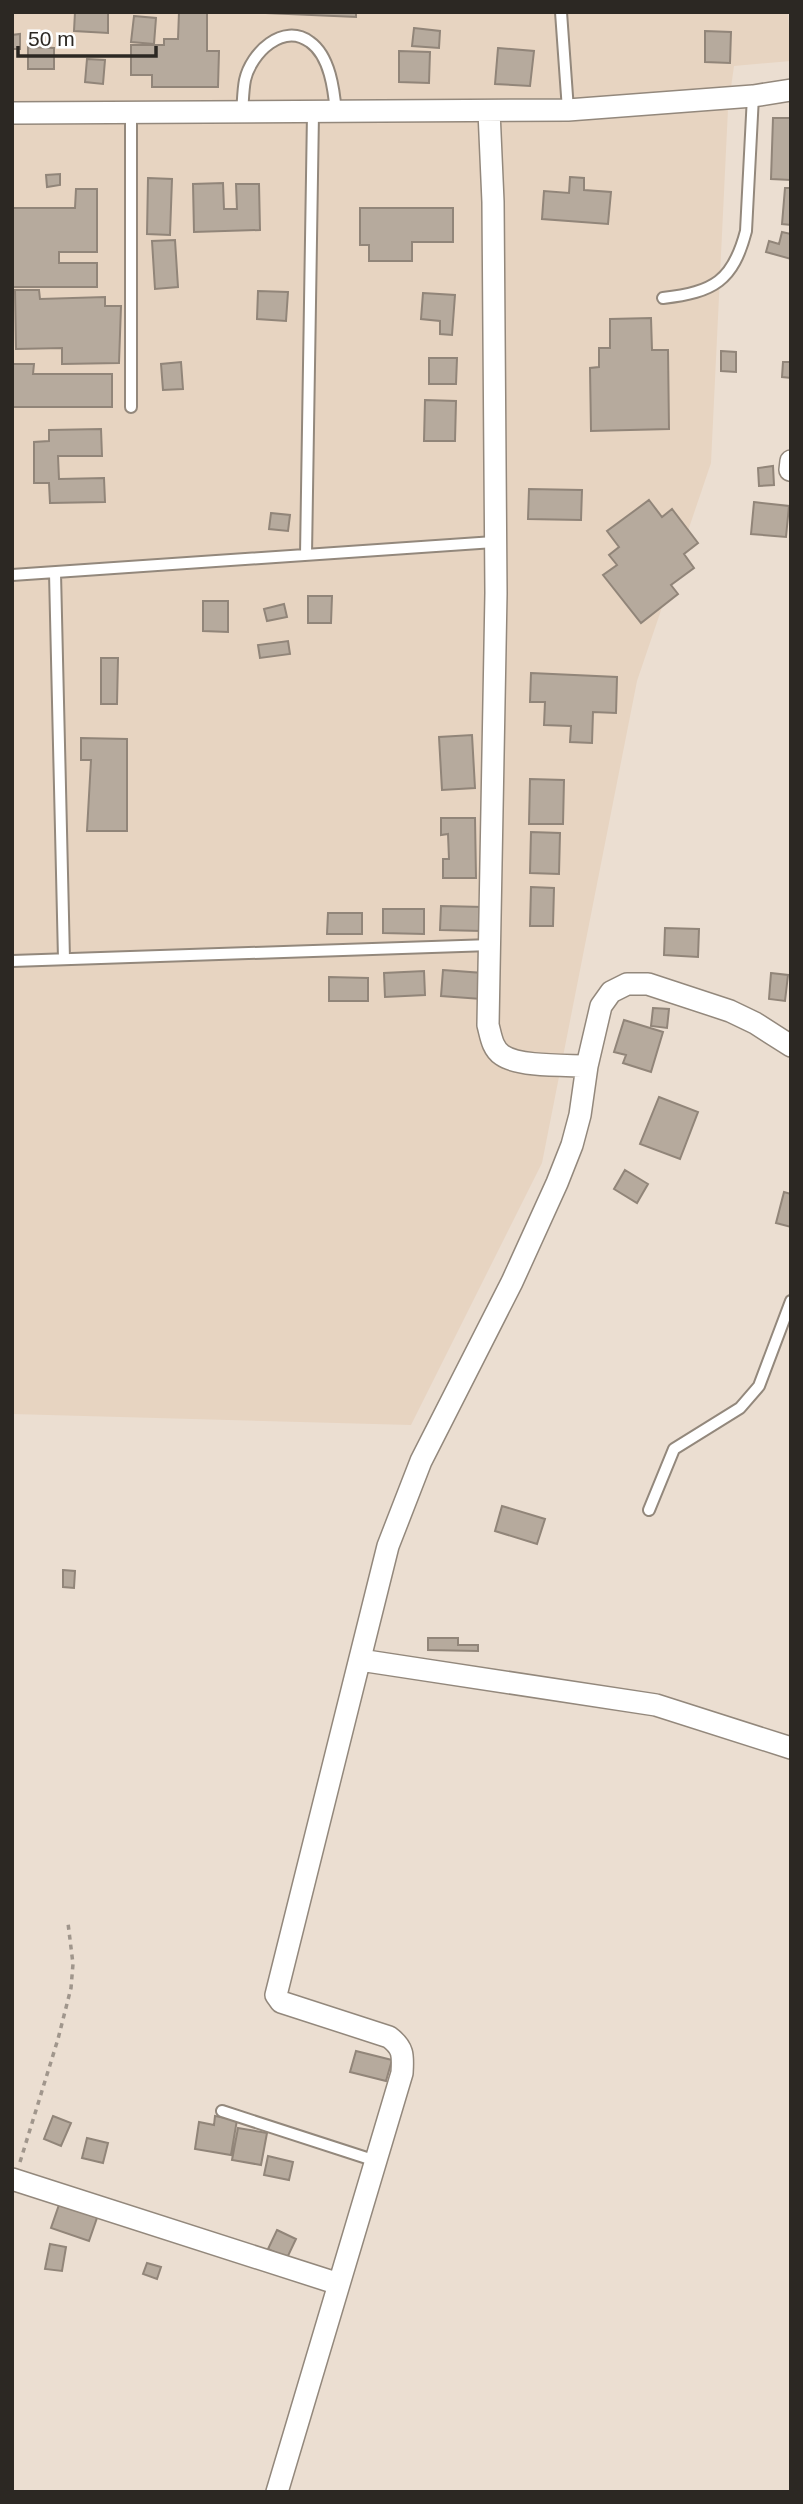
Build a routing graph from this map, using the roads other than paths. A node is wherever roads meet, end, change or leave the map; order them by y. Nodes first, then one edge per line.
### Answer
1 (561, 12) edge
2 (791, 90) edge
3 (753, 96) junction
4 (568, 110) junction
5 (489, 111) junction
6 (12, 113) edge
7 (242, 113) junction
8 (313, 113) junction
9 (336, 113) junction
10 (131, 114) junction
11 (663, 298) dead end
12 (131, 407) dead end
13 (494, 542) junction
14 (306, 555) junction
15 (55, 573) junction
16 (12, 575) edge
17 (491, 945) junction
18 (64, 959) junction
19 (12, 961) edge
20 (791, 1046) edge
21 (587, 1066) junction
22 (791, 1301) edge
23 (649, 1510) dead end
24 (360, 1660) junction
25 (791, 1748) edge
26 (222, 2111) dead end
27 (376, 2161) junction
28 (13, 2179) edge
29 (339, 2284) junction
30 (277, 2492) edge

1 - 4 lane
2 - 3 street
3 - 4 street
3 - 11 lane
4 - 5 street
5 - 9 street
5 - 13 street
6 - 10 street
7 - 8 street
7 - 9 lane
7 - 10 street
8 - 9 street
8 - 14 lane
10 - 12 lane
13 - 14 lane
13 - 17 street
14 - 15 lane
15 - 16 lane
15 - 18 lane
17 - 18 lane
17 - 21 street
18 - 19 lane
20 - 21 street
21 - 24 street
22 - 23 lane
24 - 25 street
24 - 27 street
26 - 27 lane
27 - 29 street
28 - 29 street
29 - 30 street

